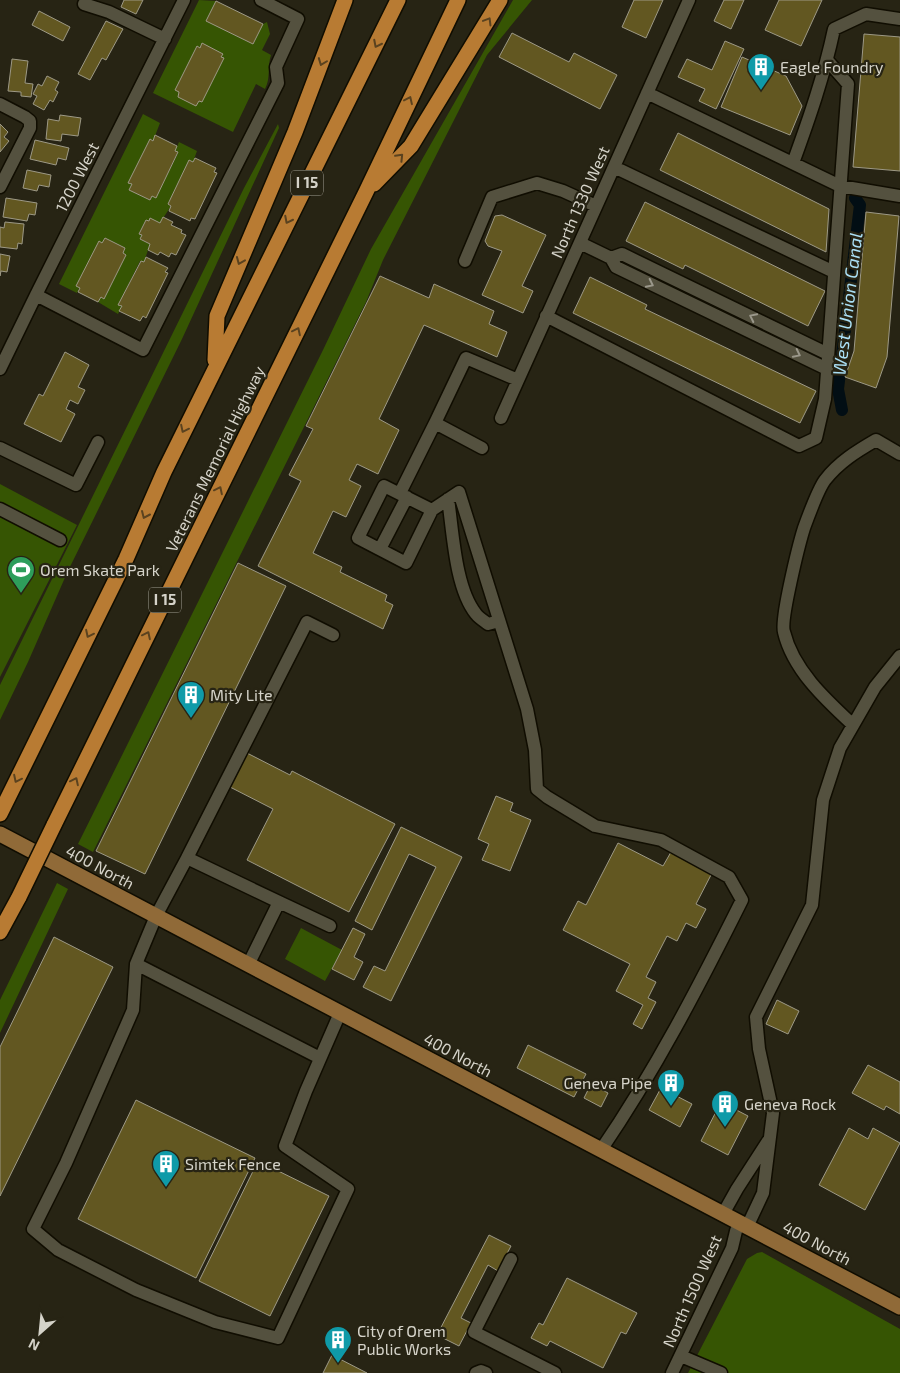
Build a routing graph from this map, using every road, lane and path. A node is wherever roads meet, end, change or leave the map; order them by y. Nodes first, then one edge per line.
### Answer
1 (184, 0) edge
2 (261, 0) edge
3 (345, 0) edge
4 (398, 0) edge
5 (458, 0) edge
6 (500, 0) edge
7 (689, 0) edge
8 (84, 4) dead end
9 (900, 19) edge
10 (165, 39) junction
11 (827, 60) junction
12 (647, 93) junction
13 (0, 104) edge
14 (793, 163) junction
15 (614, 167) junction
16 (840, 186) junction
17 (0, 187) edge
18 (366, 192) junction
19 (900, 196) edge
20 (596, 206) junction
21 (580, 243) junction
22 (610, 258) junction
23 (466, 261) dead end
24 (834, 272) junction
25 (36, 295) junction
26 (546, 316) junction
27 (828, 354) junction
28 (215, 366) junction
29 (0, 369) edge
30 (827, 369) junction
31 (518, 380) junction
32 (501, 418) dead end
33 (435, 423) junction
34 (98, 442) dead end
35 (0, 448) edge
36 (482, 448) dead end
37 (900, 454) edge
38 (403, 495) junction
39 (448, 499) junction
40 (0, 509) edge
41 (432, 510) junction
42 (60, 540) dead end
43 (380, 550) junction
44 (499, 621) junction
45 (333, 635) dead end
46 (900, 656) edge
47 (853, 725) junction
48 (3, 807) edge
49 (0, 834) edge
50 (187, 858) junction
51 (279, 902) junction
52 (156, 916) junction
53 (330, 926) dead end
54 (0, 932) edge
55 (136, 964) junction
56 (248, 964) junction
57 (340, 1013) junction
58 (320, 1058) junction
59 (770, 1139) junction
60 (602, 1150) junction
61 (723, 1214) junction
62 (744, 1225) junction
63 (512, 1259) dead end
64 (900, 1307) edge
65 (681, 1356) junction
66 (476, 1373) edge
67 (486, 1373) edge
68 (555, 1373) edge
69 (672, 1373) edge
70 (721, 1373) edge

1 - 10 street, 1200 West
2 - 25 street
3 -> 28 highway
4 -> 28 highway, I 15
18 -> 5 highway, Veterans Memorial Highway / I 15
18 -> 6 highway
7 - 12 street, North 1330 West
8 - 10 street
9 - 11 street
10 - 25 street, 1200 West
11 - 14 street
11 - 16 street
12 - 14 street
12 - 15 street, North 1330 West
13 - 17 street
14 - 16 street
15 - 20 street, North 1330 West
15 - 24 street
16 - 19 street
16 - 24 street
54 -> 18 highway, Veterans Memorial Highway / I 15, bridge
20 - 21 street, North 1330 West
20 - 23 street
21 - 22 street
21 - 26 street, North 1330 West
27 -> 22 street
22 -> 30 street
24 - 27 street
25 - 29 street, 1200 West
26 - 30 street
26 - 31 street, North 1330 West
27 - 30 street
28 -> 48 highway, I 15
31 - 32 street, North 1330 West
31 - 33 street
33 - 36 street
33 - 38 street
34 - 35 street
37 - 47 street
38 - 41 street
38 - 43 street
38 - 43 street
39 - 41 street
39 - 44 street
39 - 44 street
40 - 42 street
41 - 43 street
44 - 60 street
45 - 50 street
46 - 47 street, North 1500 West
47 - 59 street, North 1500 West
49 - 52 main road, 400 North
50 - 51 street
50 - 52 street
51 - 53 street
51 - 56 street
52 - 55 street
52 - 56 main road, 400 North
55 - 58 street
55 - 58 street
56 - 57 main road, 400 North
57 - 58 street
57 - 60 main road, 400 North
59 - 61 street
59 - 62 street, North 1500 West
60 - 61 main road, 400 North
61 - 62 main road, 400 North
62 - 64 main road, 400 North
62 - 65 street, North 1500 West
63 - 68 street
65 - 69 street, North 1500 West
65 - 70 street
66 - 67 street

